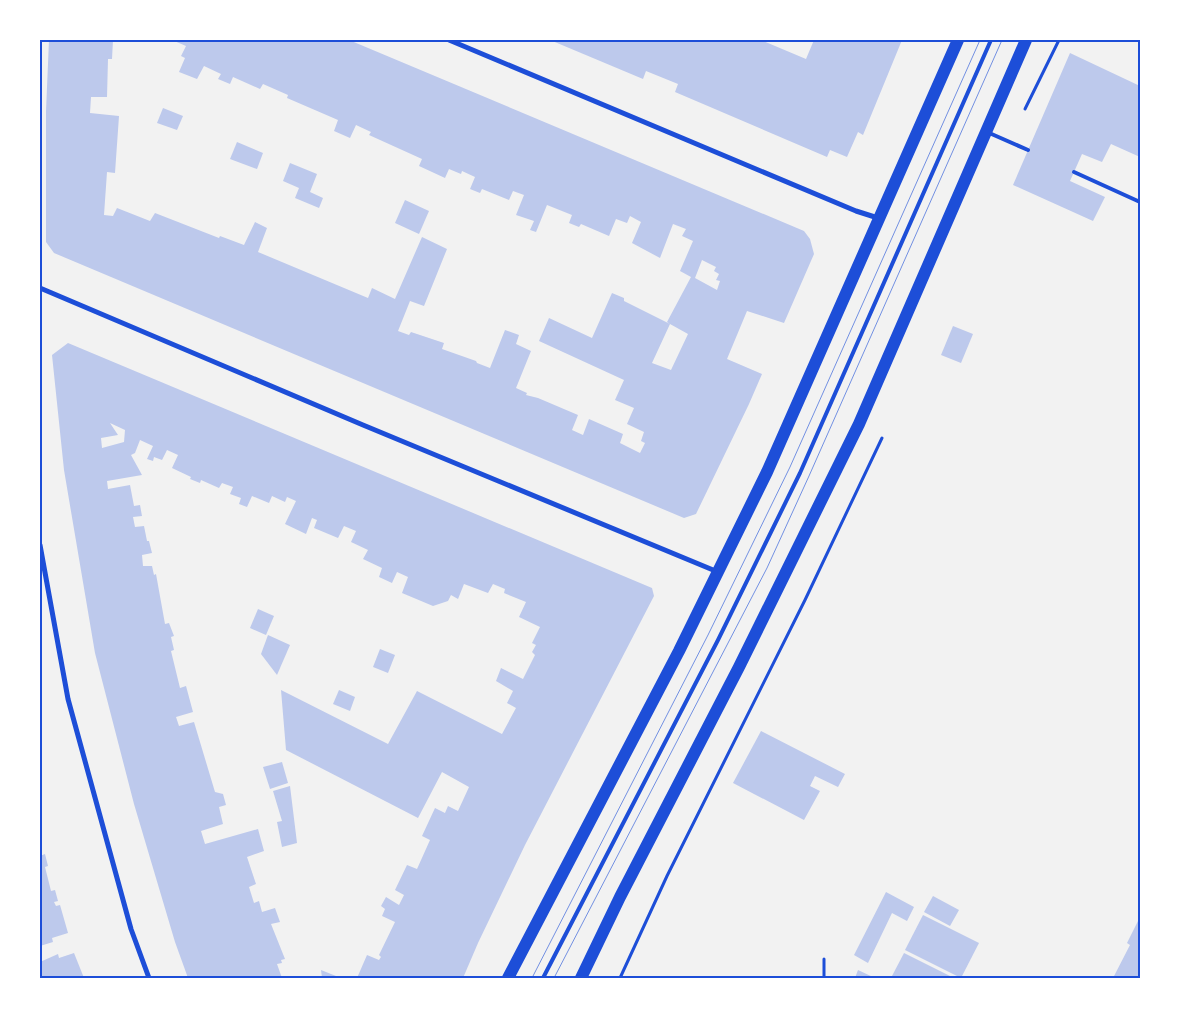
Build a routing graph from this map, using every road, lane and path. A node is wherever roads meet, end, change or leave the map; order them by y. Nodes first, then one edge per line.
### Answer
1 (449, 40) edge
2 (958, 40) edge
3 (991, 40) edge
4 (1026, 40) edge
5 (985, 131) junction
6 (1028, 150) dead end
7 (1074, 172) dead end
8 (1140, 202) edge
9 (879, 218) junction
10 (40, 288) edge
11 (40, 545) edge
12 (719, 572) junction
13 (824, 959) dead end
14 (149, 978) edge
15 (508, 978) edge
16 (544, 978) edge
17 (581, 978) edge
18 (824, 978) edge

1 - 9 street
2 - 9 main road
3 - 16 lane
4 - 5 main road
5 - 6 lane
5 - 17 main road
7 - 8 lane
9 - 12 main road
10 - 12 street
11 - 14 street
12 - 15 main road
13 - 18 path

